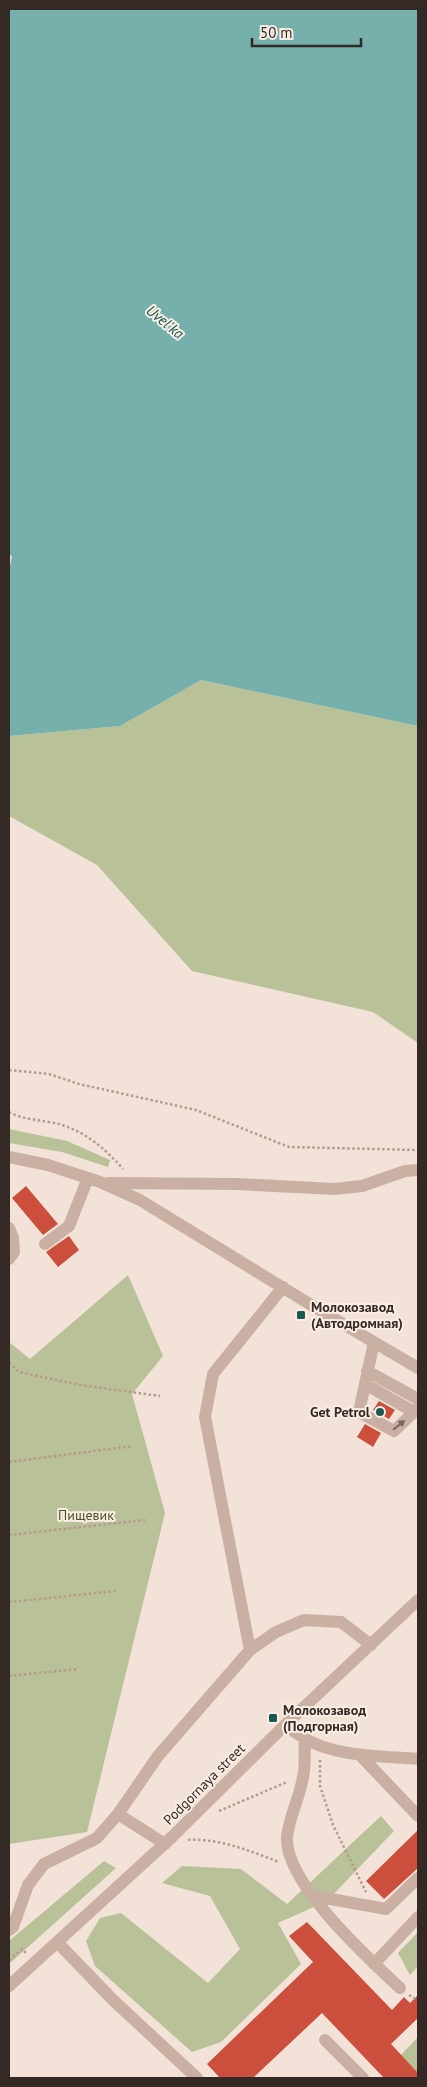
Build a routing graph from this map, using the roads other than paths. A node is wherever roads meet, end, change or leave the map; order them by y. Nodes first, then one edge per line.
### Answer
1 (9, 1157) edge
2 (418, 1170) edge
3 (94, 1180) junction
4 (9, 1228) edge
5 (44, 1244) dead end
6 (9, 1259) edge
7 (284, 1287) junction
8 (374, 1342) junction
9 (418, 1368) edge
10 (366, 1377) junction
11 (417, 1406) edge
12 (418, 1600) edge
13 (371, 1645) junction
14 (250, 1650) junction
15 (285, 1725) junction
16 (305, 1739) junction
17 (359, 1754) junction
18 (418, 1759) edge
19 (118, 1814) junction
20 (418, 1816) edge
21 (170, 1840) junction
22 (418, 1878) edge
23 (314, 1896) junction
24 (418, 1917) edge
25 (9, 1930) edge
26 (57, 1942) junction
27 (374, 1964) junction
28 (9, 1986) edge
29 (400, 1988) dead end
30 (325, 2040) dead end
31 (197, 2078) edge
32 (362, 2078) edge

1 - 3 street
2 - 3 street
3 - 5 street
3 - 7 street
4 - 6 street
7 - 8 street
7 - 14 street
8 - 9 street
8 - 10 street
10 - 11 street
10 -> 11 street
12 - 13 street, Podgornaya street
13 - 14 street
13 - 15 street, Podgornaya street
14 - 19 street
15 - 16 street
15 - 21 street, Podgornaya street
16 - 17 street
16 - 23 street
17 - 18 street
17 - 20 street
19 - 21 street
19 - 25 street
21 - 26 street, Podgornaya street
22 - 23 street
23 - 27 street
24 - 27 street
26 - 28 street, Podgornaya street
26 - 31 street
27 - 29 street
30 - 32 street

